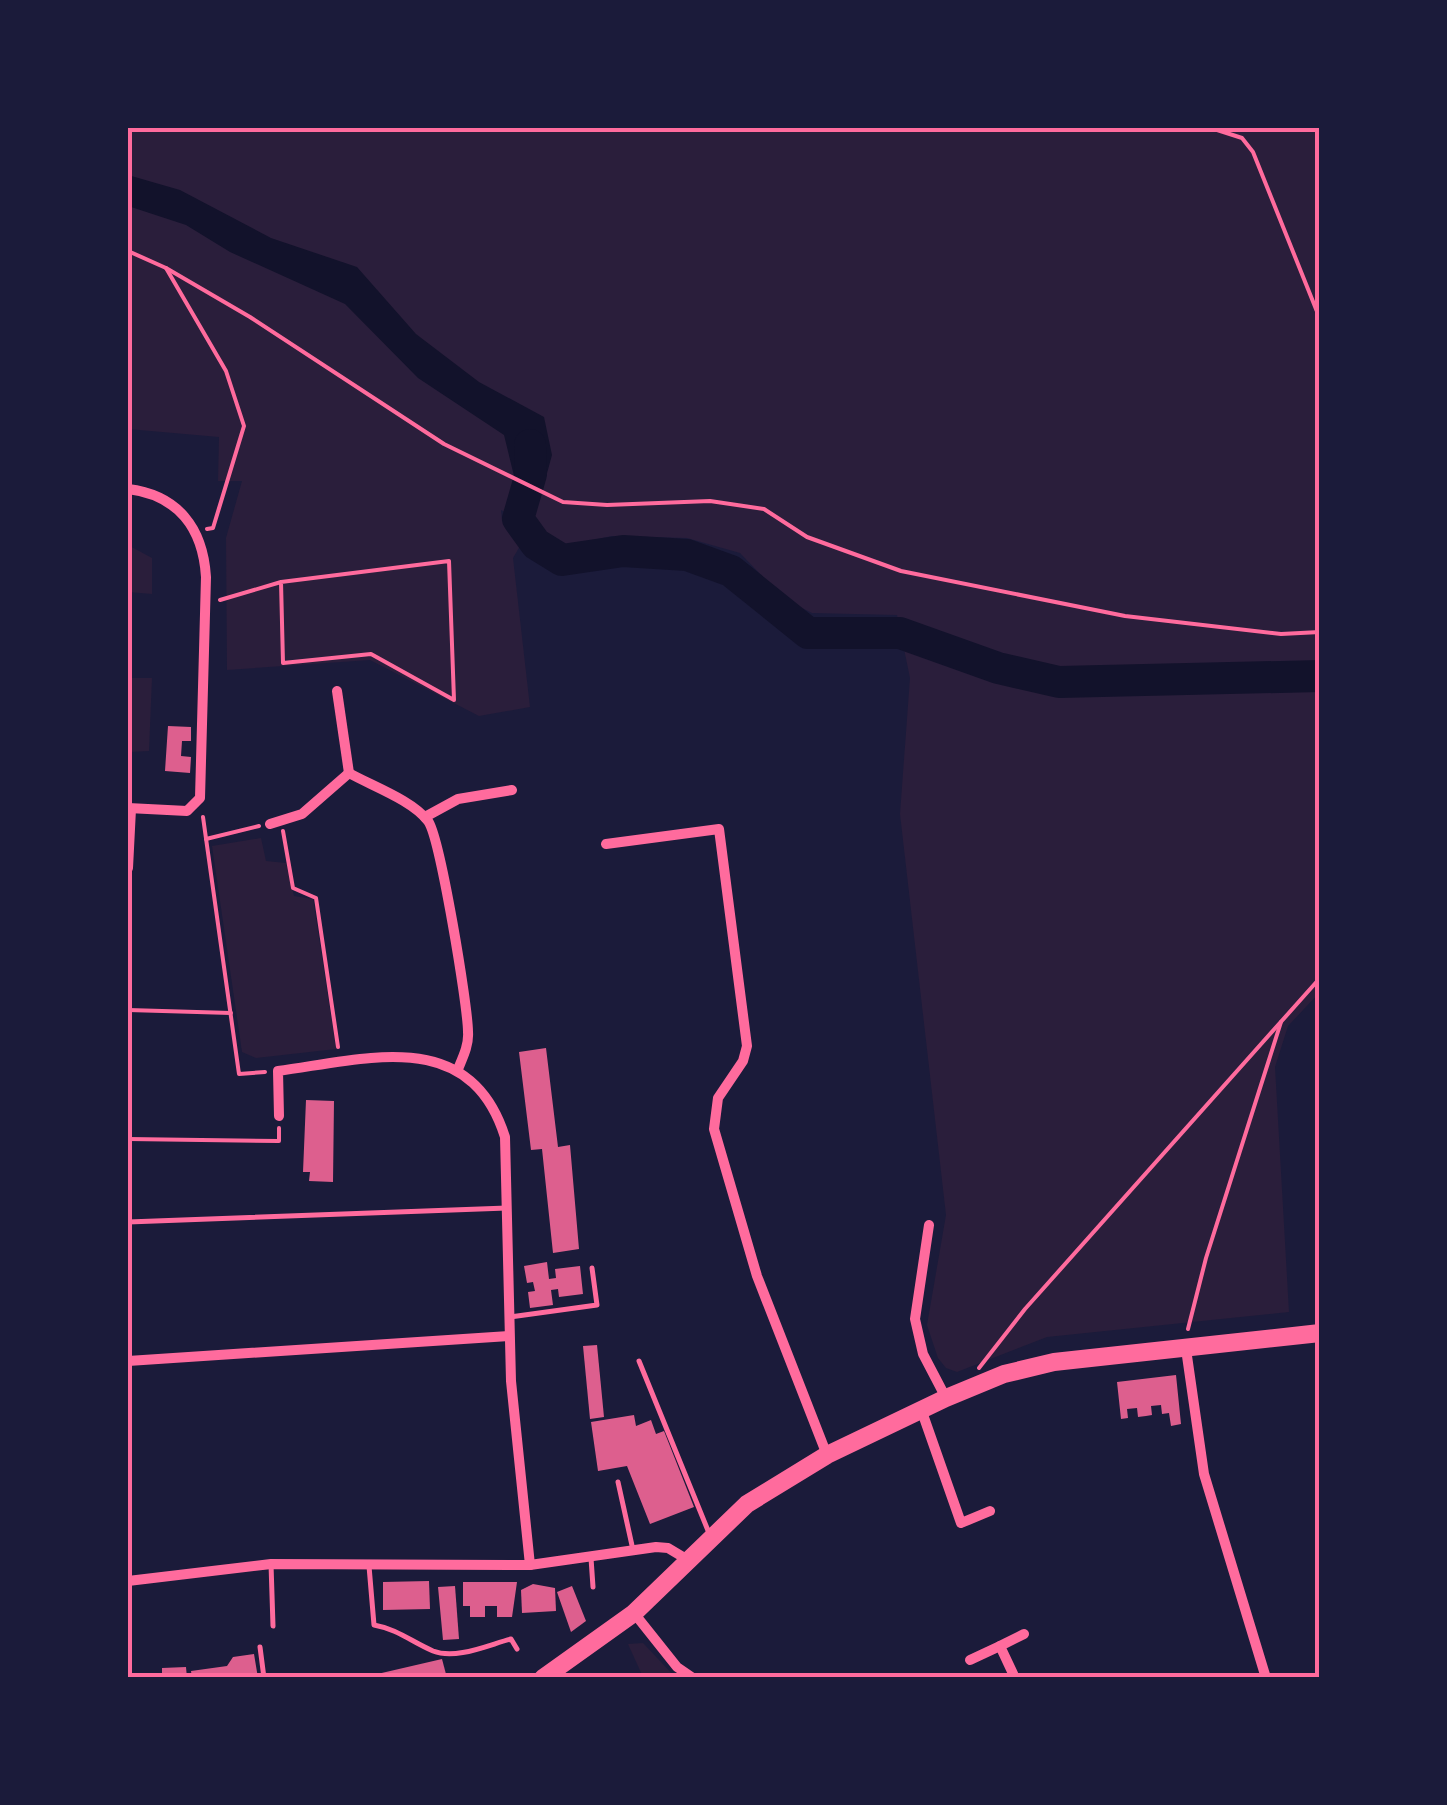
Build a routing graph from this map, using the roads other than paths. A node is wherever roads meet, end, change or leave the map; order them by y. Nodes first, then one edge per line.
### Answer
1 (128, 488) edge
2 (337, 692) dead end
3 (349, 773) junction
4 (512, 790) dead end
5 (129, 808) edge
6 (425, 817) junction
7 (276, 823) road end
8 (606, 844) dead end
9 (128, 868) edge
10 (458, 1069) junction
11 (279, 1116) road end
12 (506, 1208) junction
13 (128, 1222) edge
14 (929, 1226) dead end
15 (592, 1268) dead end
16 (510, 1317) junction
17 (1320, 1333) edge
18 (510, 1336) junction
19 (1186, 1349) junction
20 (640, 1361) dead end
21 (128, 1362) edge
22 (946, 1398) junction
23 (921, 1409) junction
24 (827, 1455) junction
25 (618, 1482) dead end
26 (990, 1511) dead end
27 (710, 1536) junction
28 (633, 1550) junction
29 (591, 1558) junction
30 (688, 1560) junction
31 (271, 1564) junction
32 (368, 1564) junction
33 (530, 1565) junction
34 (128, 1581) edge
35 (592, 1587) dead end
36 (634, 1613) junction
37 (274, 1626) dead end
38 (1024, 1634) dead end
39 (1000, 1646) junction
40 (260, 1647) dead end
41 (517, 1650) dead end
42 (128, 1659) edge
43 (970, 1660) dead end
44 (129, 1672) edge
45 (264, 1678) edge
46 (543, 1678) edge
47 (693, 1678) edge
48 (1014, 1678) edge
49 (1266, 1678) edge

1 - 5 street
2 - 3 street
3 - 6 street
3 - 7 street
4 - 6 street
5 - 9 street
6 - 10 street
8 - 24 street
10 - 11 street
10 - 12 street
12 - 13 lane
12 - 16 street
14 - 22 street
15 - 16 lane
16 - 18 street
17 - 19 main road
18 - 21 street
18 - 33 street
19 - 22 main road
19 - 49 street
20 - 27 lane
22 - 23 main road
23 - 24 main road
23 - 26 street
24 - 27 main road
25 - 28 lane
27 - 30 main road
28 - 29 street
28 - 30 street
29 - 33 street
29 - 35 lane
30 - 36 main road
31 - 32 street
31 - 34 street
31 - 37 lane
32 - 33 street
32 - 41 lane
36 - 46 main road
36 - 47 street
38 - 39 street
39 - 43 street
39 - 48 street
40 - 45 lane
42 - 44 lane

